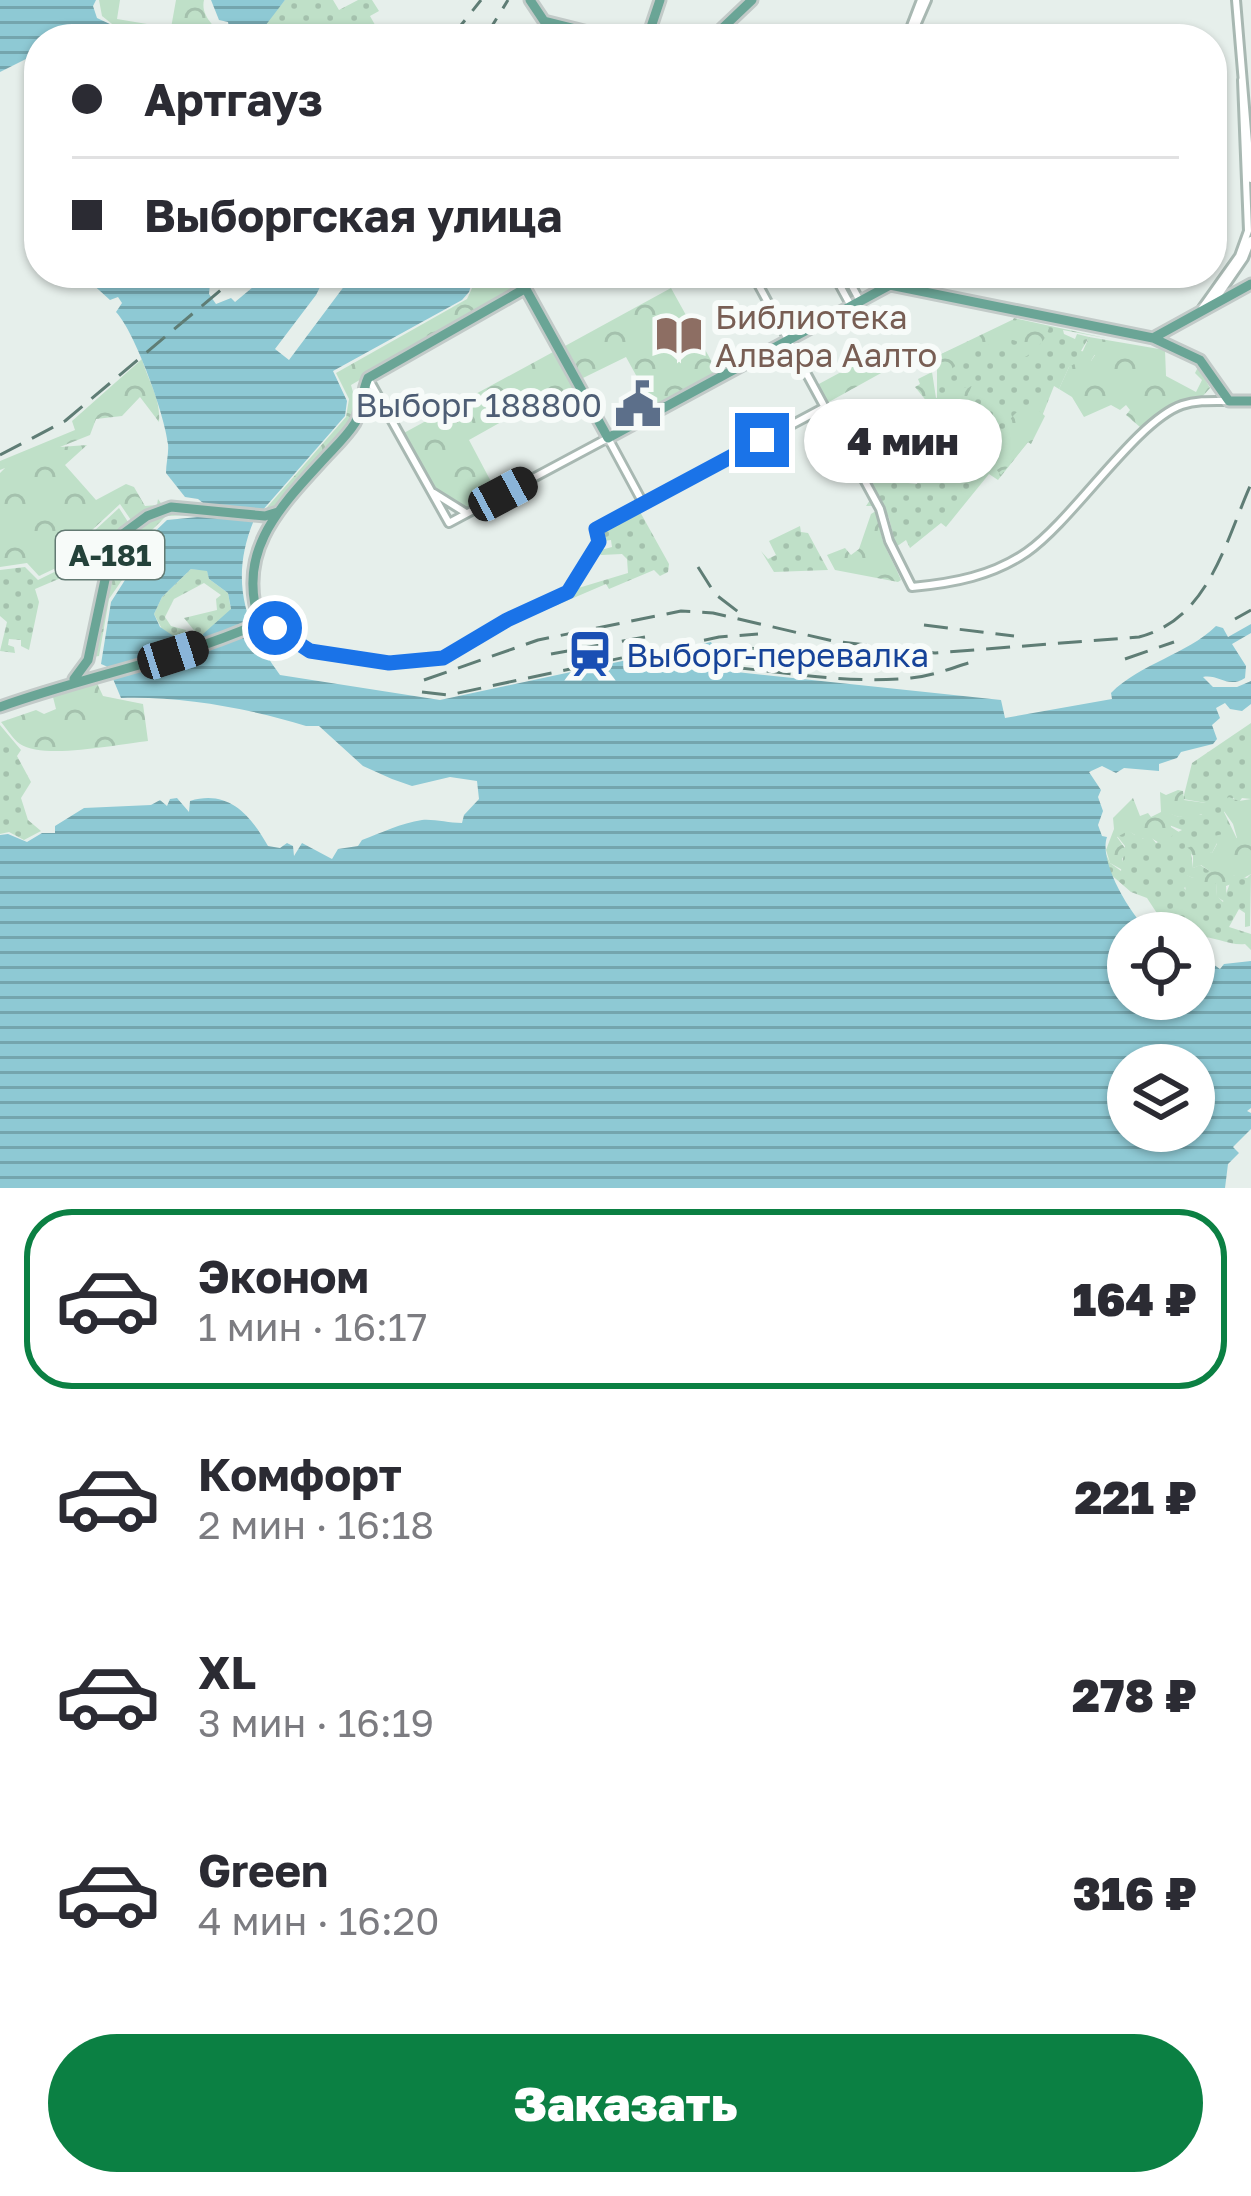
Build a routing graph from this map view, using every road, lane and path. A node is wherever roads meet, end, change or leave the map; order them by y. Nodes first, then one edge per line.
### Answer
1 (530, 0) edge
2 (752, 0) edge
3 (1237, 0) edge
4 (537, 15) junction
5 (533, 24) edge
6 (554, 24) edge
7 (727, 24) edge
8 (1242, 80) junction
9 (1251, 179) edge
10 (1251, 240) edge
11 (1227, 275) edge
12 (1251, 286) edge
13 (760, 288) edge
14 (844, 288) edge
15 (850, 288) edge
16 (883, 288) edge
17 (906, 288) edge
18 (1219, 288) edge
19 (526, 289) joint
20 (1226, 293) junction
21 (855, 304) junction
22 (1206, 310) junction
23 (1155, 339) junction
24 (788, 340) junction
25 (368, 378) junction
26 (1229, 401) junction
27 (1251, 401) edge
28 (824, 407) junction
29 (608, 438) junction
30 (431, 492) junction
31 (643, 503) junction
32 (466, 513) junction
33 (265, 519) junction
34 (261, 623) junction
35 (88, 660) junction
36 (103, 673) junction
37 (70, 682) junction
38 (0, 707) edge

1 - 4 main road
2 - 7 main road
3 - 8 street
4 - 5 main road
4 - 6 main road
8 - 9 street
8 - 11 street
10 - 20 street
12 - 20 main road
12 - 22 main road
13 - 24 street
14 - 21 street
15 - 21 street
16 - 21 main road
17 - 23 main road
18 - 22 street
19 - 25 main road
19 - 29 main road
20 - 22 main road
21 - 24 main road
22 - 23 main road
23 - 26 main road
24 - 28 street
24 - 29 main road
25 - 30 street
25 - 33 main road
26 - 27 main road
26 - 28 street
28 - 31 street
29 - 31 street
29 - 32 street
30 - 32 street
30 - 32 street
31 - 34 street
33 - 34 main road
33 - 35 main road, А-181
34 - 36 main road
35 - 36 main road
35 - 37 main road, А-181
36 - 37 main road
37 - 38 main road

